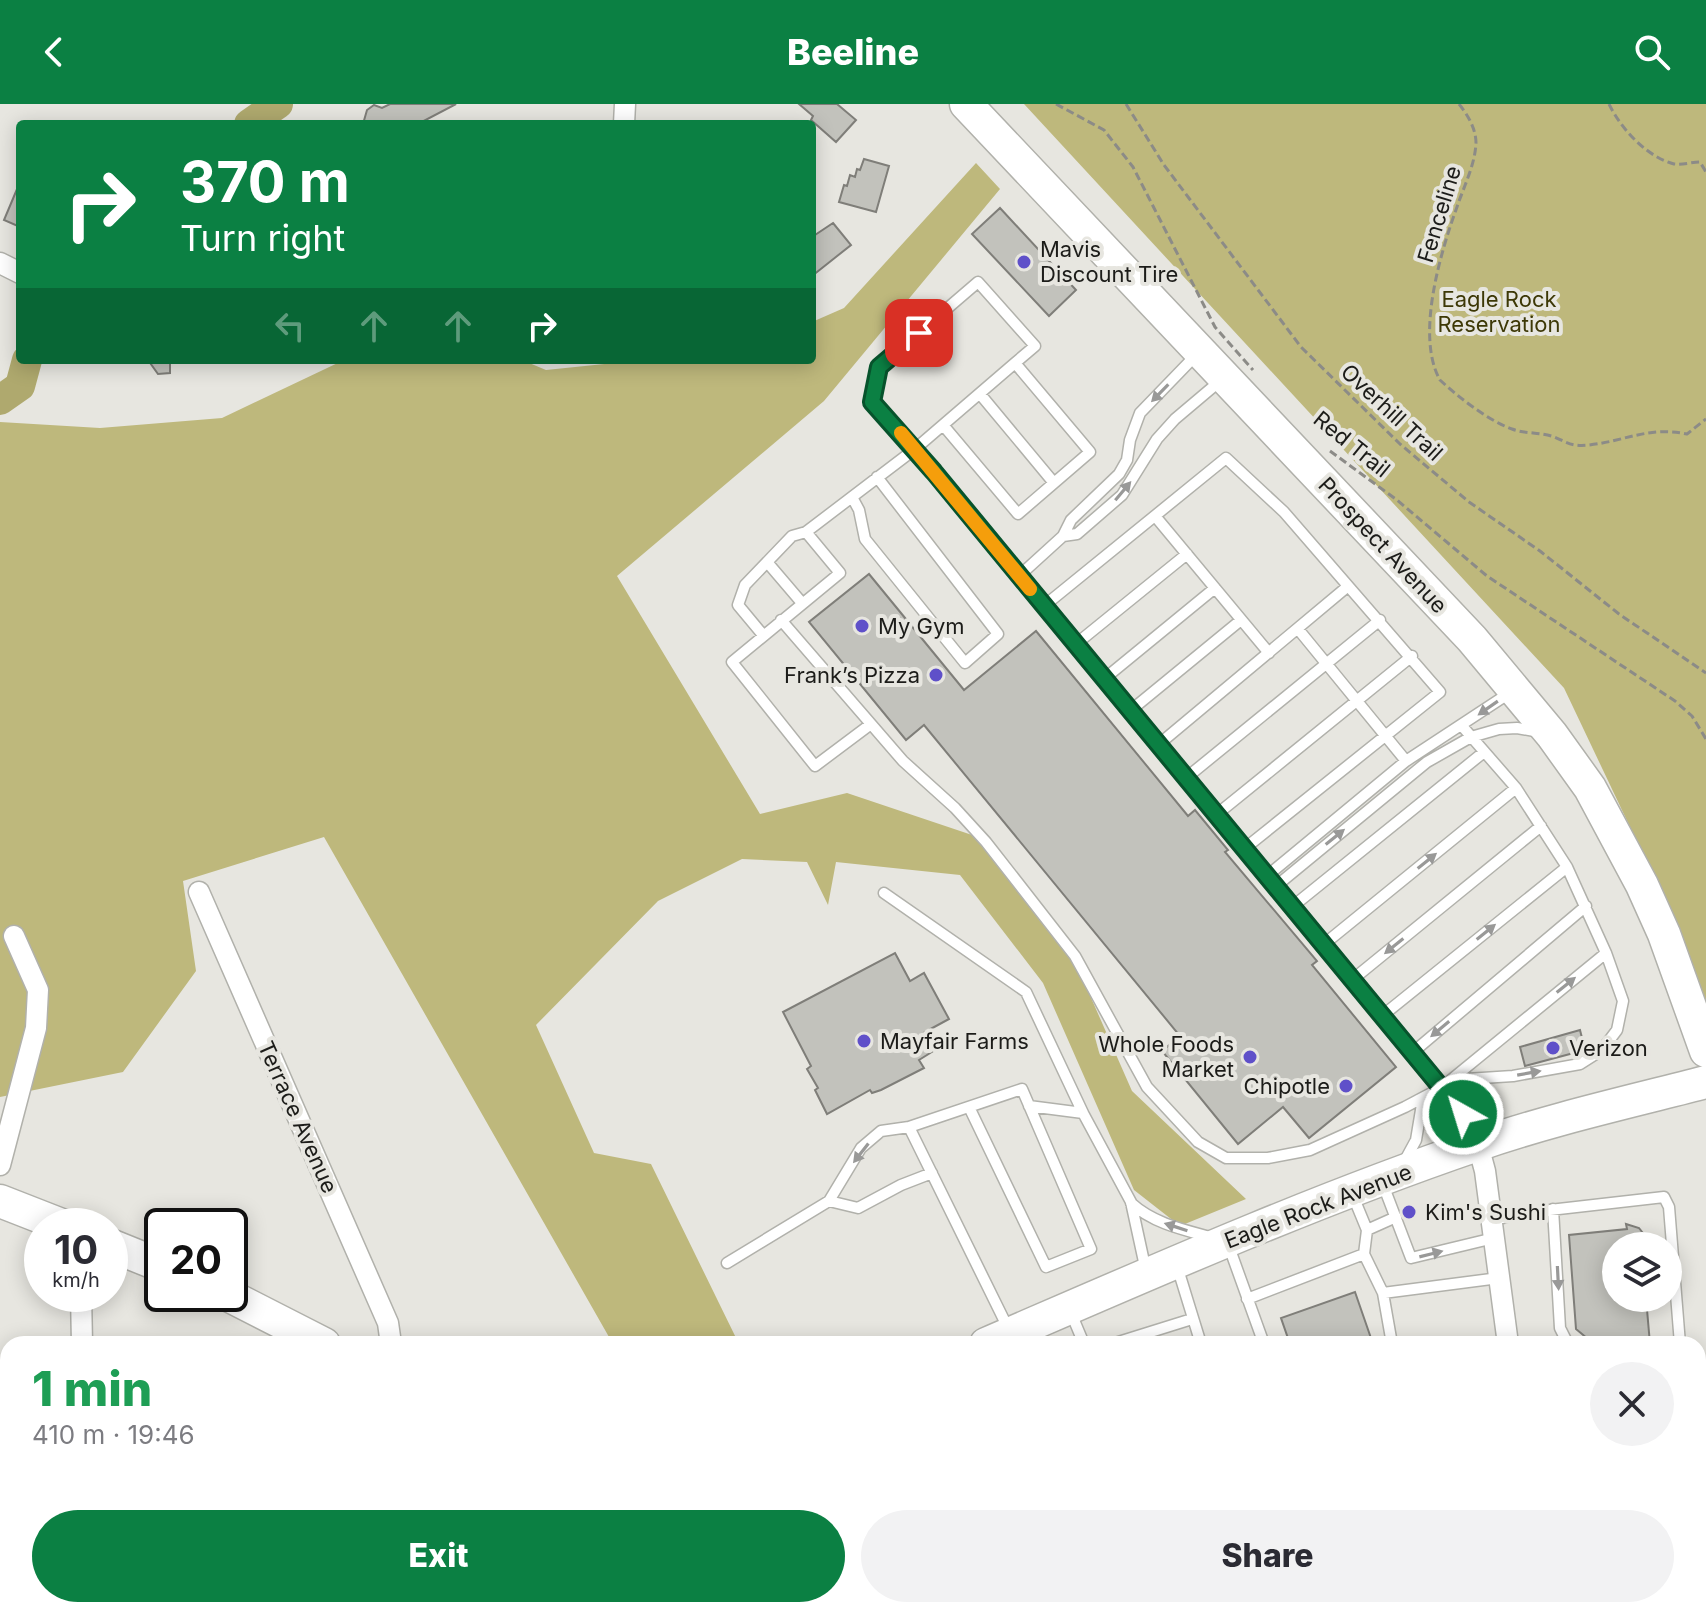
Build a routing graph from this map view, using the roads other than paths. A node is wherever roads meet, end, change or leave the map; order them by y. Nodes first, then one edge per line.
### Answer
1 (966, 104) edge
2 (1200, 352) junction
3 (1015, 363) junction
4 (1239, 374) junction
5 (980, 394) junction
6 (943, 425) junction
7 (915, 449) junction
8 (877, 477) junction
9 (1054, 483) junction
10 (852, 497) junction
11 (1155, 516) junction
12 (806, 532) junction
13 (1063, 536) junction
14 (1187, 554) junction
15 (767, 562) junction
16 (1019, 576) junction
17 (1347, 587) junction
18 (1215, 588) junction
19 (802, 603) junction
20 (1044, 606) junction
21 (781, 620) junction
22 (1241, 620) junction
23 (1380, 620) junction
24 (1298, 629) junction
25 (763, 635) junction
26 (1076, 644) junction
27 (1269, 653) junction
28 (1412, 656) junction
29 (1327, 663) junction
30 (1104, 679) junction
31 (1515, 689) junction
32 (1356, 700) junction
33 (1130, 711) junction
34 (871, 724) junction
35 (1462, 726) junction
36 (1386, 735) junction
37 (1552, 735) junction
38 (1471, 737) junction
39 (1158, 745) junction
40 (1484, 752) junction
41 (1406, 761) junction
42 (1186, 778) junction
43 (1516, 788) junction
44 (1216, 815) junction
45 (1541, 826) junction
46 (1244, 849) junction
47 (1567, 867) junction
48 (1267, 876) junction
49 (1275, 887) junction
50 (199, 892) dead end
51 (884, 893) dead end
52 (1586, 906) junction
53 (1292, 907) junction
54 (14, 936) dead end
55 (1323, 945) junction
56 (1606, 953) junction
57 (1352, 980) junction
58 (1382, 1016) junction
59 (1706, 1051) edge
60 (1412, 1053) junction
61 (1451, 1080) junction
62 (1706, 1082) edge
63 (1441, 1088) junction
64 (1423, 1098) junction
65 (1029, 1106) junction
66 (969, 1107) junction
67 (1083, 1113) junction
68 (909, 1127) junction
69 (1478, 1145) junction
70 (0, 1165) edge
71 (932, 1173) junction
72 (1389, 1177) junction
73 (1351, 1191) junction
74 (0, 1201) edge
75 (829, 1201) junction
76 (1131, 1202) junction
77 (1553, 1209) junction
78 (24, 1210) edge
79 (1396, 1217) junction
80 (1492, 1229) junction
81 (1367, 1230) junction
82 (1227, 1241) junction
83 (1364, 1254) junction
84 (727, 1263) dead end
85 (1176, 1263) junction
86 (1146, 1276) junction
87 (1499, 1278) junction
88 (1383, 1293) junction
89 (1247, 1299) junction
90 (248, 1305) edge
91 (1069, 1308) junction
92 (81, 1312) edge
93 (1192, 1319) junction
94 (82, 1336) edge
95 (308, 1336) edge
96 (390, 1336) edge
97 (1014, 1336) edge
98 (1016, 1336) edge
99 (1081, 1336) edge
100 (1138, 1336) edge
101 (1198, 1336) edge
102 (1261, 1336) edge
103 (1391, 1336) edge
104 (1507, 1336) edge
105 (1564, 1336) edge
106 (1679, 1336) edge

1 - 2 main road, Prospect Avenue
2 - 4 main road, Prospect Avenue
2 -> 13 lane
3 - 5 lane
3 - 7 lane
3 - 9 lane
13 -> 4 lane
4 - 31 main road, Prospect Avenue
5 - 6 lane
5 - 9 lane
6 - 7 lane
6 - 9 lane
7 - 8 lane
7 - 16 lane
8 - 10 lane
8 - 10 lane
10 - 12 lane
11 - 14 lane
11 - 17 lane
11 - 20 lane
12 - 15 lane
12 - 19 lane
13 - 16 lane
14 - 18 lane
14 - 26 lane
15 - 19 lane
15 - 25 lane
16 - 20 lane
17 - 23 lane
17 - 24 lane
18 - 22 lane
18 - 30 lane
19 - 21 lane
20 - 26 lane
21 - 25 lane
21 - 34 lane
22 - 27 lane
22 - 33 lane
23 - 28 lane
23 - 29 lane
24 - 27 lane
24 - 29 lane
25 - 34 lane
26 - 30 lane
27 - 39 lane
28 - 32 lane
28 - 36 lane
29 - 32 lane
29 - 42 lane
30 - 33 lane
31 -> 35 lane
31 - 37 main road, Prospect Avenue
32 - 36 lane
32 - 44 lane
33 - 39 lane
34 - 64 lane
35 - 38 lane
35 - 41 lane
36 - 41 lane
36 - 46 lane
37 - 38 lane
37 - 59 main road, Prospect Avenue
38 - 40 lane
49 -> 38 lane
39 - 42 lane
40 - 43 lane
40 - 53 lane
41 - 48 lane
42 - 44 lane
43 - 45 lane
55 -> 43 lane
44 - 46 lane
45 - 47 lane
45 -> 57 lane
46 - 48 lane
47 - 52 lane
58 -> 47 lane
48 - 49 lane
49 - 53 lane
50 - 96 street, Terrace Avenue
51 - 67 lane
52 - 56 lane
52 -> 60 lane
53 - 55 lane
54 - 70 street
55 - 57 lane
61 -> 56 lane
61 -> 56 lane
57 - 58 lane
58 - 60 lane
60 - 63 lane
61 - 63 lane
62 - 69 main road, Eagle Rock Avenue
63 - 64 lane
63 - 69 lane
64 - 72 lane
65 - 66 lane
65 - 66 lane
65 - 67 lane
66 - 68 lane
67 - 76 lane
68 - 71 lane
68 -> 75 lane
69 - 72 main road, Eagle Rock Avenue
69 - 80 street
71 - 75 lane
71 - 97 lane
72 - 73 main road, Eagle Rock Avenue
72 - 79 lane
73 - 81 lane
73 - 82 main road, Eagle Rock Avenue
74 - 78 main road
75 - 84 lane
82 -> 76 lane
76 - 86 lane
77 - 80 lane
77 -> 105 lane
77 - 106 lane
79 -> 80 lane
79 - 81 lane
80 - 87 street
81 - 83 lane
82 - 85 main road, Eagle Rock Avenue
82 - 89 lane
83 - 88 lane
83 - 89 lane
85 - 86 main road, Eagle Rock Avenue
85 - 93 lane
86 - 91 main road, Eagle Rock Avenue
87 - 88 lane
87 - 104 street
88 - 103 lane
89 - 102 lane
90 - 95 main road
91 - 98 main road, Eagle Rock Avenue
91 - 99 lane
92 - 94 street
93 - 100 lane
93 - 101 lane

